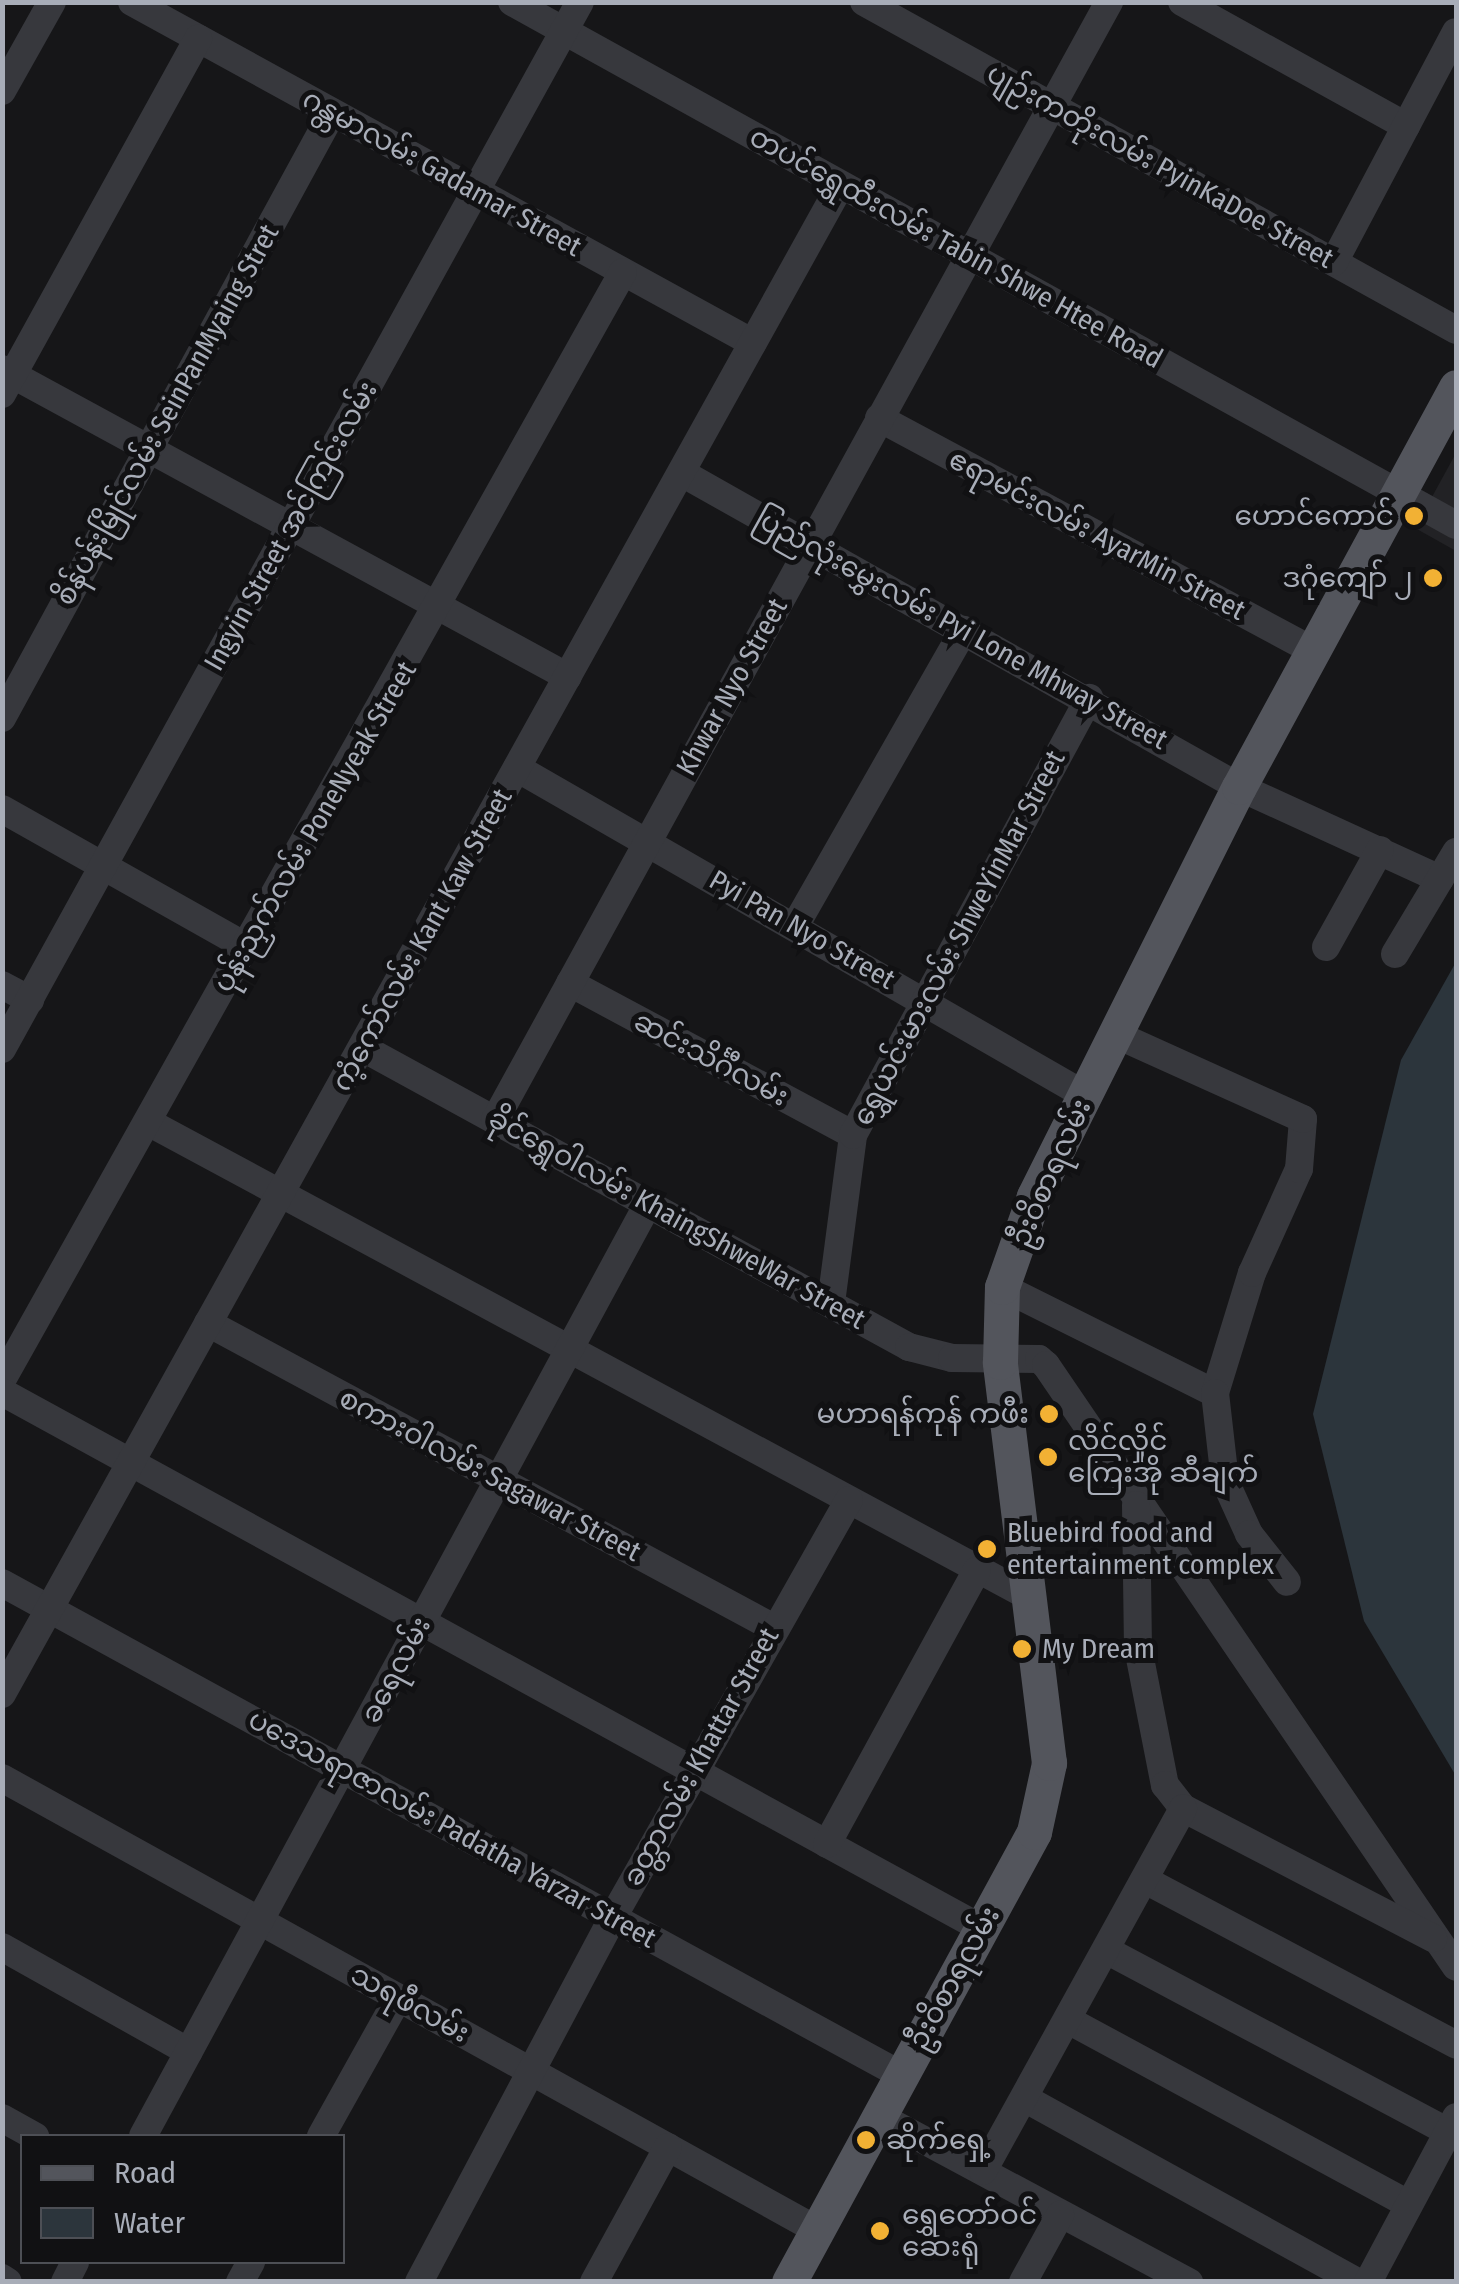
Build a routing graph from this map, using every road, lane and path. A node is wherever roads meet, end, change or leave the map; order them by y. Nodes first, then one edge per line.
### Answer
1 (52, 2) edge
2 (132, 2) edge
3 (512, 2) edge
4 (580, 2) edge
5 (864, 2) edge
6 (1109, 2) edge
7 (1182, 2) edge
8 (564, 31) junction
9 (1456, 32) edge
10 (198, 39) junction
11 (2, 91) edge
12 (1052, 106) junction
13 (332, 112) junction
14 (1406, 126) junction
15 (840, 186) junction
16 (476, 192) junction
17 (969, 254) junction
18 (1334, 262) junction
19 (623, 272) junction
20 (1456, 330) edge
21 (753, 343) junction
22 (6, 379) edge
23 (1456, 387) edge
24 (880, 418) junction
25 (149, 449) junction
26 (682, 473) junction
27 (1400, 493) junction
28 (1456, 525) edge
29 (291, 526) junction
30 (810, 544) junction
31 (439, 607) junction
32 (964, 630) junction
33 (1314, 652) junction
34 (568, 677) junction
35 (1089, 698) junction
36 (2, 718) edge
37 (517, 768) junction
38 (1239, 786) junction
39 (2, 809) edge
40 (647, 842) junction
41 (1380, 850) junction
42 (1456, 852) edge
43 (104, 867) junction
44 (1440, 879) junction
45 (795, 926) junction
46 (247, 947) junction
47 (1326, 948) dead end
48 (1395, 954) dead end
49 (570, 983) junction
50 (2, 984) edge
51 (924, 999) junction
52 (30, 1000) junction
53 (1117, 1035) junction
54 (363, 1048) junction
55 (2, 1049) edge
56 (1086, 1095) junction
57 (495, 1120) junction
58 (148, 1122) junction
59 (853, 1135) junction
60 (281, 1193) junction
61 (648, 1204) junction
62 (1002, 1287) junction
63 (831, 1303) junction
64 (208, 1324) junction
65 (570, 1349) junction
66 (1000, 1362) junction
67 (2, 1380) edge
68 (2, 1392) edge
69 (1215, 1393) junction
70 (126, 1460) junction
71 (499, 1480) junction
72 (849, 1500) junction
73 (1136, 1505) junction
74 (977, 1570) junction
75 (2, 1582) edge
76 (1287, 1582) dead end
77 (1028, 1596) junction
78 (50, 1609) junction
79 (422, 1622) junction
80 (772, 1627) junction
81 (2, 1694) edge
82 (342, 1769) junction
83 (696, 1772) junction
84 (2, 1778) edge
85 (1183, 1808) junction
86 (827, 1844) junction
87 (1144, 1880) junction
88 (612, 1917) junction
89 (260, 1921) junction
90 (981, 1928) junction
91 (1438, 1941) junction
92 (2, 1947) edge
93 (1106, 1950) junction
94 (1456, 1968) edge
95 (398, 1998) junction
96 (1068, 2020) junction
97 (1456, 2045) edge
98 (189, 2052) junction
99 (532, 2072) junction
100 (901, 2075) junction
101 (1026, 2099) junction
102 (880, 2116) junction
103 (2, 2118) edge
104 (1452, 2125) edge
105 (30, 2134) edge
106 (144, 2134) edge
107 (322, 2134) edge
108 (668, 2147) junction
109 (984, 2171) junction
110 (1409, 2204) junction
111 (1060, 2215) junction
112 (817, 2230) junction
113 (1138, 2270) edge
114 (420, 2282) edge
115 (594, 2282) edge
116 (790, 2282) edge
117 (1024, 2282) edge
118 (1189, 2282) edge
119 (1358, 2282) edge
120 (1368, 2282) edge

1 - 11 street
2 - 10 street, ဂန္တမာလမ်း Gadamar Street
3 - 8 street, တပင်ရွှေထီးလမ်း Tabin Shwe Htee Road
4 - 8 street, Ingyin Street အင်ကြင်းလမ်း
5 - 12 street, ပျဉ်းကတိုးလမ်း PyinKaDoe Street
6 - 12 street, Khwar Nyo Street
7 - 14 street
8 - 15 street, တပင်ရွှေထီးလမ်း Tabin Shwe Htee Road
8 - 16 street, Ingyin Street အင်ကြင်းလမ်း
9 - 14 street
10 - 13 street, ဂန္တမာလမ်း Gadamar Street
10 - 22 street
12 - 17 street, Khwar Nyo Street
12 - 18 street, ပျဉ်းကတိုးလမ်း PyinKaDoe Street
13 - 16 street, ဂန္တမာလမ်း Gadamar Street
13 - 25 street, စိန်ပန်းမြိုင်လမ်း SeinPanMyaing Stret
14 - 18 street
15 - 17 street, တပင်ရွှေထီးလမ်း Tabin Shwe Htee Road
15 - 21 street, ကံ့ကော်လမ်း Kant Kaw Street
16 - 19 street, ဂန္တမာလမ်း Gadamar Street
16 - 29 street, Ingyin Street အင်ကြင်းလမ်း
17 - 24 street, Khwar Nyo Street
17 - 27 street, တပင်ရွှေထီးလမ်း Tabin Shwe Htee Road
18 - 20 street, ပျဉ်းကတိုးလမ်း PyinKaDoe Street
19 - 21 street, ဂန္တမာလမ်း Gadamar Street
19 - 31 street, ပုန်းညှက်လမ်း PoneNyeak Street
21 - 26 street, ကံ့ကော်လမ်း Kant Kaw Street
22 - 25 street
23 - 27 main road, ဦးဝိစာရလမ်း
24 - 30 street, Khwar Nyo Street
24 - 33 street, ဧရာမင်းလမ်း AyarMin Street
25 - 29 street
25 - 36 street, စိန်ပန်းမြိုင်လမ်း SeinPanMyaing Stret
26 - 30 street, ပြည်လုံးမွှေးလမ်း Pyi Lone Mhway Street
26 - 34 street, ကံ့ကော်လမ်း Kant Kaw Street
27 - 28 street, တပင်ရွှေထီးလမ်း Tabin Shwe Htee Road
27 - 33 main road, ဦးဝိစာရလမ်း
29 - 31 street
29 - 43 street, Ingyin Street အင်ကြင်းလမ်း
30 - 32 street, ပြည်လုံးမွှေးလမ်း Pyi Lone Mhway Street
30 - 40 street, Khwar Nyo Street
31 - 34 street
31 - 46 street, ပုန်းညှက်လမ်း PoneNyeak Street
32 - 35 street, ပြည်လုံးမွှေးလမ်း Pyi Lone Mhway Street
32 - 45 street
33 - 38 main road, ဦးဝိစာရလမ်း
34 - 37 street, ကံ့ကော်လမ်း Kant Kaw Street
35 - 38 street, ပြည်လုံးမွှေးလမ်း Pyi Lone Mhway Street
35 - 51 street, ရွှေယင်းမားလမ်း ShweYinMar Street
37 - 40 street, Pyi Pan Nyo Street
37 - 54 street, ကံ့ကော်လမ်း Kant Kaw Street
38 - 41 street, ပြည်လုံးမွှေးလမ်း Pyi Lone Mhway Street
38 - 53 main road, ဦးဝိစာရလမ်း
39 - 43 street
40 - 45 street, Pyi Pan Nyo Street
40 - 49 street, Khwar Nyo Street
41 - 44 street, ပြည်လုံးမွှေးလမ်း Pyi Lone Mhway Street
41 - 47 street
42 - 44 street
43 - 46 street
43 - 52 street, Ingyin Street အင်ကြင်းလမ်း
44 - 48 street
45 - 51 street, Pyi Pan Nyo Street
46 - 58 street, ပုန်းညှက်လမ်း PoneNyeak Street
49 - 57 street, Khwar Nyo Street
49 - 59 street, ဆင်းသိင်္ဂီလမ်း
50 - 52 street
51 - 56 street, Pyi Pan Nyo Street
51 - 59 street, ရွှေယင်းမားလမ်း ShweYinMar Street
52 - 55 street, Ingyin Street အင်ကြင်းလမ်း
53 - 56 main road, ဦးဝိစာရလမ်း
53 - 69 street
54 - 57 street, ခိုင်ရွှေဝါလမ်း KhaingShweWar Street
54 - 60 street, ကံ့ကော်လမ်း Kant Kaw Street
56 - 62 main road, ဦးဝိစာရလမ်း
57 - 61 street, ခိုင်ရွှေဝါလမ်း KhaingShweWar Street
58 - 60 street
58 - 67 street, ပုန်းညှက်လမ်း PoneNyeak Street
59 - 63 street, ရွှေယင်းမားလမ်း ShweYinMar Street
60 - 64 street, ကံ့ကော်လမ်း Kant Kaw Street
60 - 65 street
61 - 63 street, ခိုင်ရွှေဝါလမ်း KhaingShweWar Street
61 - 65 street, ခရေလမ်း
62 - 66 main road, ဦးဝိစာရလမ်း
62 - 69 street
63 - 66 street, ခိုင်ရွှေဝါလမ်း KhaingShweWar Street
64 - 70 street, ကံ့ကော်လမ်း Kant Kaw Street
64 - 71 street, စကားဝါလမ်း Sagawar Street
65 - 71 street, ခရေလမ်း
65 - 72 street
66 - 73 street, ခိုင်ရွှေဝါလမ်း KhaingShweWar Street
66 - 77 main road, ဦးဝိစာရလမ်း
68 - 70 street
69 - 76 street
70 - 78 street, ကံ့ကော်လမ်း Kant Kaw Street
70 - 79 street
71 - 79 street, ခရေလမ်း
71 - 80 street, စကားဝါလမ်း Sagawar Street
72 - 74 street
72 - 80 street, ခတ္တာလမ်း Khattar Street
73 - 85 street
73 - 91 street
74 - 77 street
74 - 86 street
75 - 78 street, ပဒေသရာဇာလမ်း Padatha Yarzar Street
77 - 90 main road, ဦးဝိစာရလမ်း
78 - 81 street, ကံ့ကော်လမ်း Kant Kaw Street
78 - 82 street, ပဒေသရာဇာလမ်း Padatha Yarzar Street
79 - 82 street, ခရေလမ်း
79 - 83 street
80 - 83 street, ခတ္တာလမ်း Khattar Street
82 - 88 street, ပဒေသရာဇာလမ်း Padatha Yarzar Street
82 - 89 street, ခရေလမ်း
83 - 86 street
83 - 88 street, ခတ္တာလမ်း Khattar Street
84 - 89 street, သရဖီလမ်း
85 - 87 street
85 - 91 street
86 - 90 street
87 - 93 street
87 - 97 street
88 - 99 street, ခတ္တာလမ်း Khattar Street
88 - 100 street, ပဒေသရာဇာလမ်း Padatha Yarzar Street
89 - 95 street, သရဖီလမ်း
89 - 98 street, ခရေလမ်း
90 - 100 main road, ဦးဝိစာရလမ်း
91 - 94 street
92 - 98 street
93 - 96 street
93 - 104 street
95 - 99 street, သရဖီလမ်း
95 - 107 street
96 - 101 street
96 - 110 street
98 - 106 street, ခရေလမ်း
99 - 108 street, သရဖီလမ်း
99 - 114 street, ခတ္တာလမ်း Khattar Street
100 - 102 main road, ဦးဝိစာရလမ်း
101 - 109 street
101 - 119 street
102 - 109 street
102 - 112 main road, ဦးဝိစာရလမ်း
103 - 105 street
104 - 110 street
108 - 112 street, သရဖီလမ်း
108 - 115 street
109 - 111 street
110 - 120 street
111 - 113 street
111 - 117 street
112 - 116 main road, ဦးဝိစာရလမ်း
113 - 118 street

